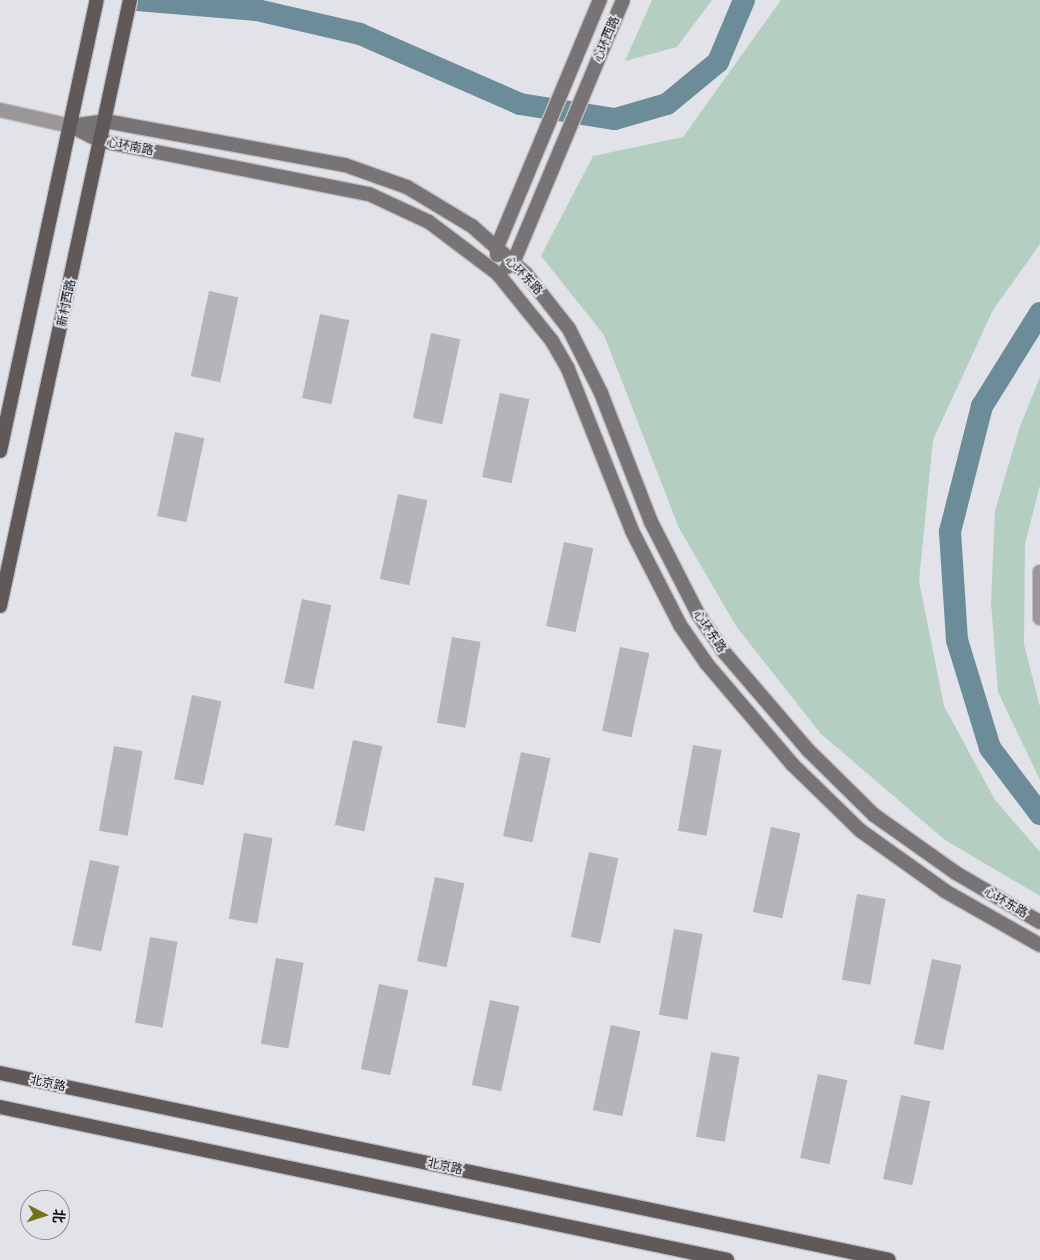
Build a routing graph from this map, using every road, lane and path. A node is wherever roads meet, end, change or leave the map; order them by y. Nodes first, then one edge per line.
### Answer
1 (97, 0) edge
2 (130, 0) edge
3 (600, 0) edge
4 (623, 0) edge
5 (0, 110) edge
6 (105, 121) junction
7 (70, 126) junction
8 (101, 140) junction
9 (497, 247) junction
10 (513, 263) junction
11 (498, 274) junction
12 (0, 451) edge
13 (1040, 572) edge
14 (0, 606) edge
15 (1040, 618) edge
16 (1040, 922) edge
17 (1040, 945) edge
18 (0, 1074) edge
19 (0, 1107) edge
20 (727, 1260) edge
21 (888, 1260) edge

1 - 7 main road
2 - 6 main road, 新村西路
3 - 9 main road, 心环西路
4 - 10 main road, 心环西路
5 - 7 street
6 - 7 main road, 心环南路
6 - 8 main road, 新村西路
6 - 9 main road, 心环南路
7 - 8 main road, 心环南路
7 - 12 main road
8 - 11 main road, 心环南路
8 - 14 main road, 新村西路
9 - 10 main road, 心环东路
9 - 11 main road
10 - 11 main road
10 - 16 main road, 心环东路
11 - 17 main road, 心环东路
13 - 15 street
18 - 21 main road, 北京路
19 - 20 main road

